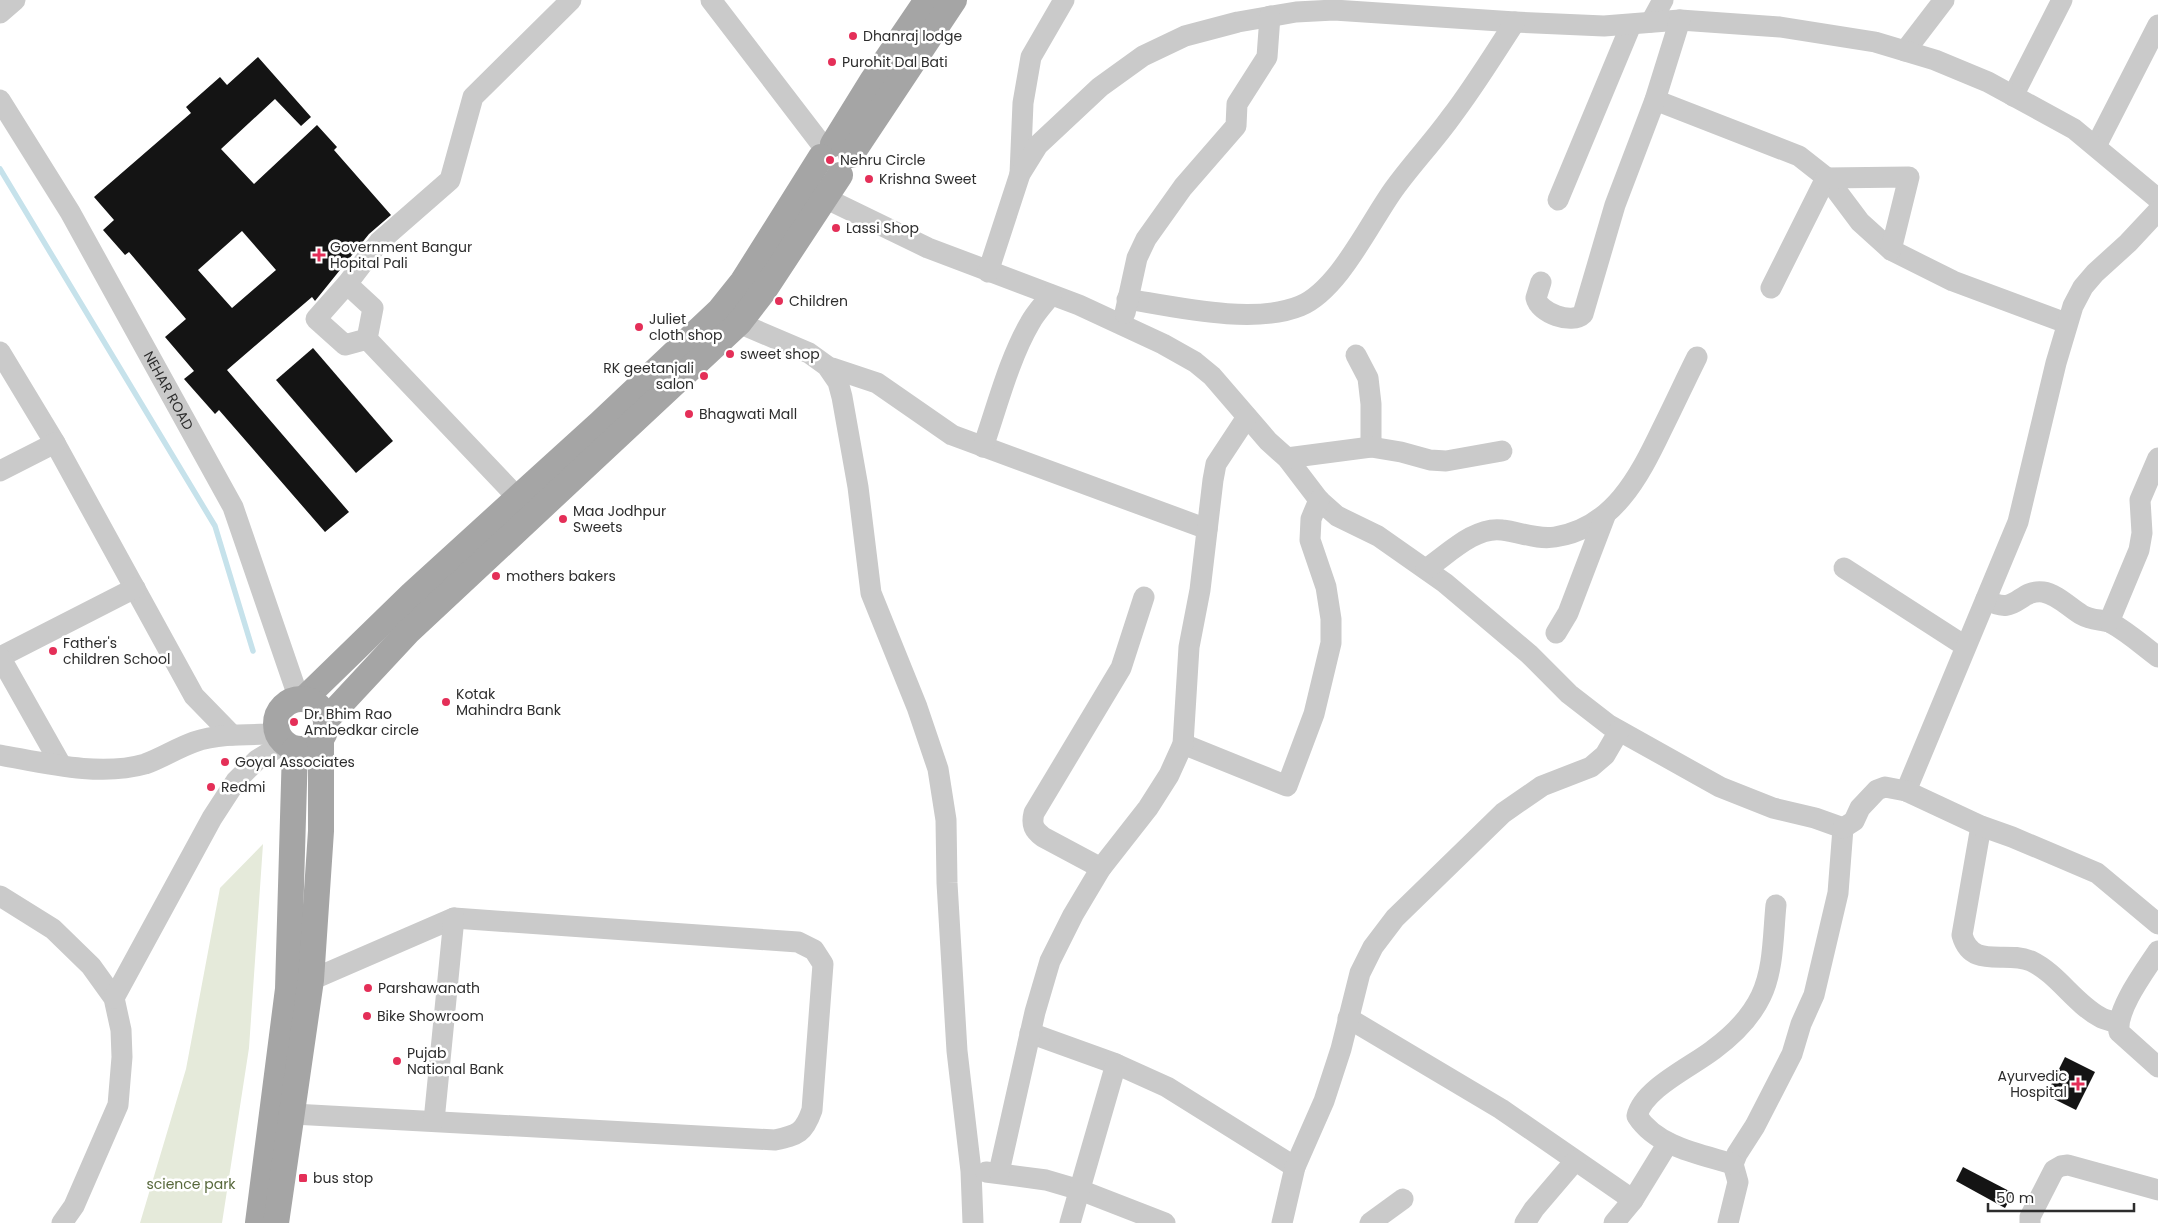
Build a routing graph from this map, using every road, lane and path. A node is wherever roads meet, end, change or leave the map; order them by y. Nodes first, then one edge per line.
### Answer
1 (15, 0) edge
2 (571, 0) edge
3 (711, 0) edge
4 (927, 0) edge
5 (954, 0) edge
6 (1064, 0) edge
7 (1663, 0) edge
8 (1944, 0) edge
9 (2062, 0) edge
10 (0, 13) edge
11 (1270, 16) junction
12 (1680, 20) junction
13 (1515, 22) junction
14 (1641, 24) junction
15 (2158, 25) edge
16 (1905, 51) junction
17 (2012, 96) junction
18 (0, 100) edge
19 (1655, 100) junction
20 (2096, 146) junction
21 (834, 156) junction
22 (1020, 174) junction
23 (1826, 178) junction
24 (825, 198) junction
25 (2158, 199) edge
26 (1558, 200) dead end
27 (2158, 210) edge
28 (1891, 250) junction
29 (988, 272) junction
30 (1541, 282) dead end
31 (347, 284) junction
32 (1771, 288) dead end
33 (1050, 295) junction
34 (1127, 299) junction
35 (739, 323) junction
36 (2066, 323) junction
37 (1123, 325) junction
38 (367, 338) junction
39 (0, 352) edge
40 (1356, 355) dead end
41 (1697, 357) dead end
42 (838, 382) junction
43 (1247, 417) junction
44 (55, 443) junction
45 (983, 447) junction
46 (1371, 447) junction
47 (1502, 451) dead end
48 (1287, 458) junction
49 (2158, 458) edge
50 (0, 471) edge
51 (1319, 500) junction
52 (526, 506) junction
53 (1604, 516) junction
54 (1208, 529) junction
55 (1844, 568) dead end
56 (1426, 569) junction
57 (135, 588) junction
58 (1144, 597) dead end
59 (1986, 599) junction
60 (2109, 622) junction
61 (1556, 633) dead end
62 (1965, 646) junction
63 (0, 657) edge
64 (2158, 657) edge
65 (302, 699) junction
66 (324, 730) junction
67 (1619, 731) junction
68 (232, 736) junction
69 (286, 742) junction
70 (1183, 744) junction
71 (0, 755) edge
72 (61, 765) junction
73 (1906, 791) junction
74 (1981, 826) junction
75 (1843, 828) junction
76 (1101, 868) junction
77 (0, 896) edge
78 (1776, 905) dead end
79 (454, 918) junction
80 (2158, 924) edge
81 (2158, 951) edge
82 (311, 980) junction
83 (114, 998) junction
84 (1348, 1018) junction
85 (2118, 1023) junction
86 (1030, 1033) junction
87 (1116, 1064) junction
88 (2158, 1067) edge
89 (293, 1114) junction
90 (434, 1121) junction
91 (1668, 1143) junction
92 (1575, 1161) junction
93 (1733, 1164) junction
94 (1295, 1167) junction
95 (971, 1171) junction
96 (1000, 1172) junction
97 (1080, 1190) junction
98 (2158, 1190) edge
99 (1403, 1199) dead end
100 (1632, 1200) junction
101 (62, 1223) edge
102 (258, 1223) edge
103 (276, 1223) edge
104 (973, 1223) edge
105 (1070, 1223) edge
106 (1165, 1223) edge
107 (1282, 1223) edge
108 (1370, 1223) edge
109 (1525, 1223) edge
110 (1614, 1223) edge
111 (1728, 1223) edge
112 (2030, 1223) edge

1 - 10 street
2 - 31 street
3 - 21 street
4 - 21 main road
5 - 21 main road
6 - 22 street
7 - 14 street
8 - 16 street
9 - 17 street
11 - 13 street
11 - 22 street
11 - 34 street
12 - 14 street
12 - 16 street
12 - 19 street
13 - 14 street
13 - 34 street
14 - 26 street
15 - 20 street
16 - 17 street
17 - 20 street
18 - 65 street, NEHAR ROAD
19 - 23 street
19 - 30 street
20 - 25 street
21 - 24 main road
21 - 52 main road
22 - 29 street
23 - 28 street
23 - 28 street
23 - 32 street
24 - 29 street
24 - 35 main road
27 - 36 street
28 - 36 street
29 - 33 street
31 - 38 street
31 - 38 street
33 - 37 street
33 - 45 street
34 - 37 street
35 - 42 street
35 - 52 main road
36 - 59 street
37 - 43 street
38 - 52 street
39 - 44 street
40 - 46 street
41 - 53 street
42 - 45 street
42 - 95 street
43 - 48 street
43 - 54 street
44 - 50 street
44 - 57 street
45 - 54 street
46 - 47 street
46 - 48 street
48 - 51 street
49 - 60 street
51 - 56 street
51 - 70 street
52 - 65 main road
52 - 66 main road
53 - 56 street
53 - 61 street
54 - 70 street
55 - 62 street
56 - 67 street
57 - 63 street
57 - 68 street
58 - 76 street
59 - 60 street
59 - 62 street
60 - 64 street
62 - 73 street
63 - 72 street
65 - 66 main road
65 - 69 main road
66 - 69 main road
66 - 82 main road
67 - 75 street
67 - 84 street
68 - 69 street
68 - 72 street
69 - 83 street
69 - 102 main road
70 - 76 street
71 - 72 street
73 - 74 street
73 - 75 street
74 - 80 street
74 - 85 street
75 - 93 street
76 - 86 street
77 - 83 street
78 - 91 street
79 - 82 street
79 - 90 street
79 - 90 street
81 - 85 street
82 - 89 main road
83 - 101 street
84 - 92 street
84 - 94 street
85 - 88 street
86 - 87 street
86 - 96 street
87 - 94 street
87 - 97 street
89 - 90 street
89 - 103 main road
91 - 93 street
91 - 100 street
92 - 100 street
92 - 109 street
93 - 111 street
94 - 107 street
95 - 96 street
95 - 104 street
96 - 97 street
97 - 105 street
97 - 106 street
98 - 112 street
99 - 108 street
100 - 110 street

